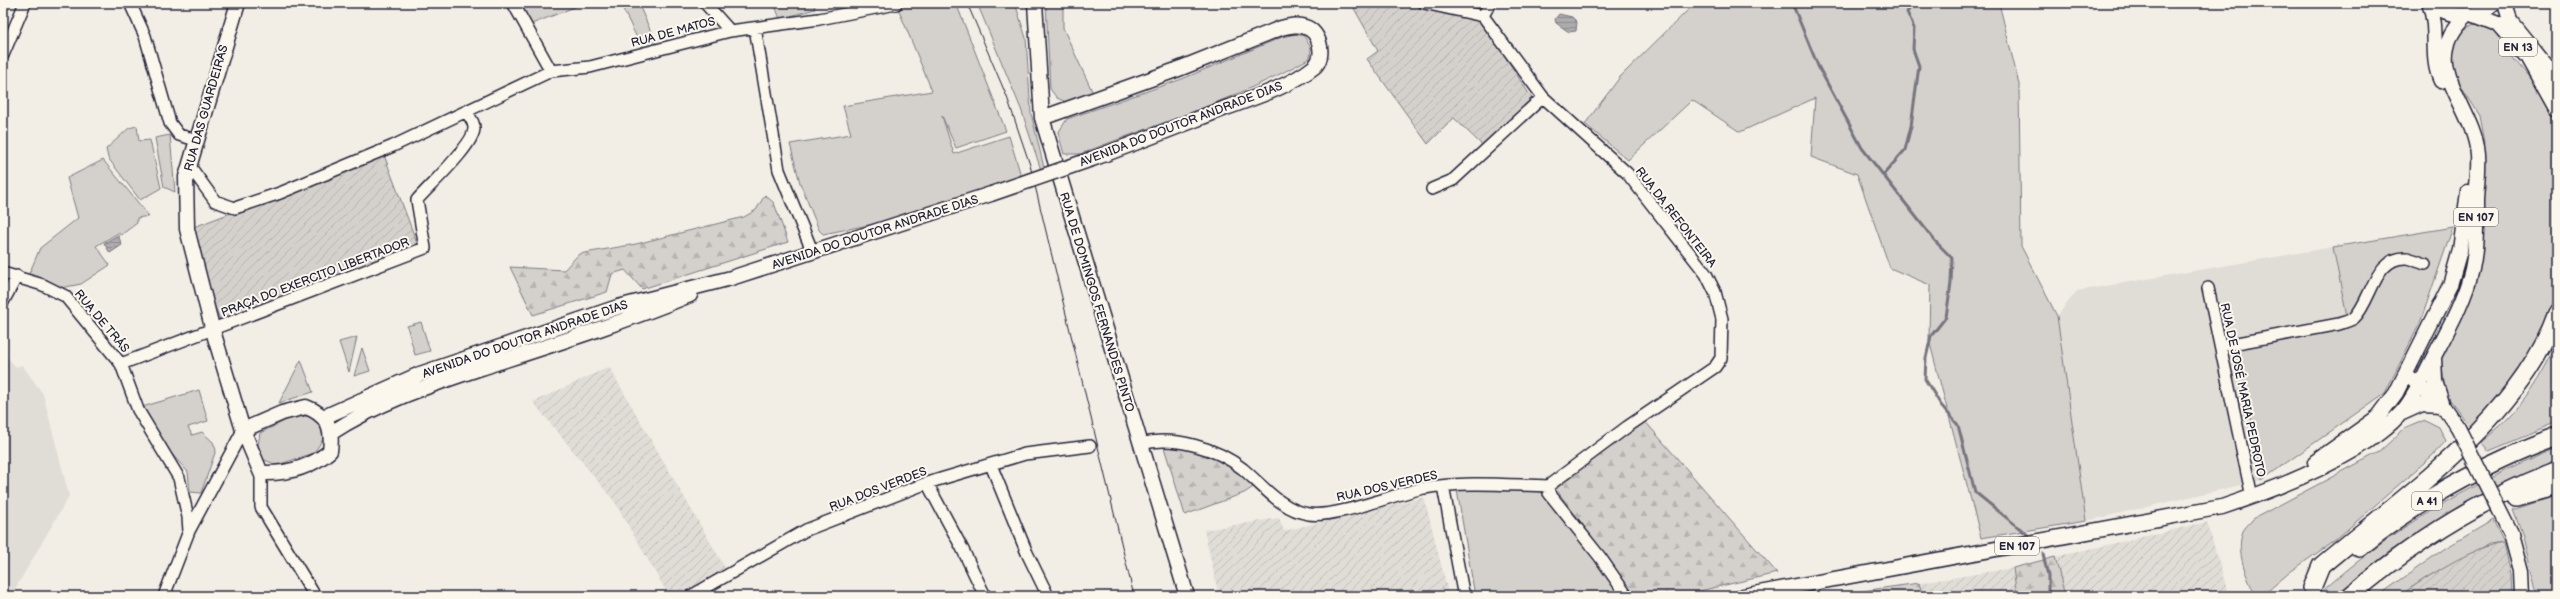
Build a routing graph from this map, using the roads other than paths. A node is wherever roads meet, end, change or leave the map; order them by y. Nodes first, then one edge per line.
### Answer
1 (25, 3) edge
2 (130, 3) edge
3 (238, 3) edge
4 (513, 3) edge
5 (704, 3) edge
6 (1035, 3) edge
7 (1424, 3) edge
8 (1490, 3) edge
9 (2429, 3) edge
10 (2494, 3) edge
11 (2505, 3) edge
12 (896, 4) dead end
13 (2469, 15) junction
14 (1483, 16) junction
15 (755, 28) junction
16 (730, 31) junction
17 (3, 55) edge
18 (2533, 56) junction
19 (2557, 68) edge
20 (551, 71) junction
21 (2557, 80) edge
22 (2557, 92) edge
23 (1543, 97) junction
24 (2557, 107) edge
25 (466, 112) junction
26 (1042, 118) junction
27 (196, 140) junction
28 (189, 164) junction
29 (1432, 189) dead end
30 (813, 253) junction
31 (2425, 264) dead end
32 (4, 273) edge
33 (17, 276) junction
34 (731, 278) junction
35 (2208, 288) dead end
36 (3, 302) edge
37 (2557, 312) edge
38 (213, 331) junction
39 (2221, 346) junction
40 (2434, 357) junction
41 (121, 364) junction
42 (2406, 375) junction
43 (2420, 384) junction
44 (2442, 405) junction
45 (2401, 413) junction
46 (324, 417) junction
47 (243, 430) junction
48 (331, 433) junction
49 (2557, 437) edge
50 (1141, 444) junction
51 (1090, 446) dead end
52 (991, 464) junction
53 (2557, 470) edge
54 (261, 473) junction
55 (2287, 482) junction
56 (927, 484) junction
57 (1443, 486) junction
58 (1548, 486) junction
59 (2557, 486) edge
60 (2252, 497) junction
61 (2476, 508) junction
62 (189, 531) junction
63 (2307, 592) edge
64 (1463, 595) edge
65 (164, 596) edge
66 (315, 596) edge
67 (691, 596) edge
68 (985, 596) edge
69 (1048, 596) edge
70 (1187, 596) edge
71 (1627, 596) edge
72 (1743, 596) edge
73 (2350, 596) edge
74 (2522, 596) edge

1 - 17 street
2 - 27 street
3 - 27 main road, RUA DAS GUARDEIRAS
4 - 20 street
5 - 16 street
6 - 26 main road, RUA DE DOMINGOS FERNANDES PINTO
7 - 14 street
8 - 14 street
9 - 13 main road, EN 13
9 - 42 main road, EN 107
10 - 13 main road
11 - 18 main road, EN 13
12 - 15 street, RUA DE MATOS
13 - 18 main road, EN 13
13 - 40 main road, EN 107
14 - 23 street, RUA DA REFONTEIRA
15 - 16 street, RUA DE MATOS
15 - 30 street
16 - 20 street, RUA DE MATOS
18 - 19 main road
18 - 21 main road, EN 13
18 - 22 main road, EN 13
18 - 24 highway
20 - 25 street, RUA DE MATOS
23 - 29 street
23 - 58 street, RUA DA REFONTEIRA
25 - 28 street, RUA DE MATOS
25 - 38 street, PRAÇA DO EXERCITO LIBERTADOR
26 - 30 main road, AVENIDA DO DOUTOR ANDRADE DIAS, bridge
26 - 50 main road, RUA DE DOMINGOS FERNANDES PINTO
27 - 28 main road, RUA DAS GUARDEIRAS
28 - 38 main road, RUA DAS GUARDEIRAS
30 - 34 main road, AVENIDA DO DOUTOR ANDRADE DIAS
31 - 39 street
32 - 33 street, RUA DE TRÁS
33 - 36 street
33 - 41 street, RUA DE TRÁS
34 - 46 main road, AVENIDA DO DOUTOR ANDRADE DIAS
34 - 48 main road, AVENIDA DO DOUTOR ANDRADE DIAS
35 - 39 street, RUA DE JOSÉ MARIA PEDROTO
37 - 63 highway
38 - 41 street, PRAÇA DO EXERCITO LIBERTADOR
38 - 47 main road, RUA DAS GUARDEIRAS
39 - 60 street, RUA DE JOSÉ MARIA PEDROTO
40 - 43 main road, EN 107
40 - 44 main road
41 - 62 street, RUA DE TRÁS
42 - 43 main road
42 - 55 main road, EN 107
43 - 44 main road
43 - 45 main road, EN 107
44 - 45 main road
44 - 74 main road, bridge
45 - 55 main road, EN 107
46 - 47 main road
46 - 48 main road
47 - 54 main road
47 - 62 street
48 - 54 main road
49 - 63 highway, A 41
50 - 57 street, RUA DOS VERDES
50 - 70 main road, RUA DE DOMINGOS FERNANDES PINTO
51 - 52 street, RUA DOS VERDES
52 - 56 street, RUA DOS VERDES
52 - 69 street
53 - 61 highway, A 41
54 - 66 street
55 - 60 main road, EN 107
56 - 67 street, RUA DOS VERDES
56 - 68 street
57 - 58 street, RUA DOS VERDES
57 - 64 street
58 - 71 street
59 - 61 highway
60 - 72 main road, EN 107
61 - 73 highway, A 41
62 - 65 street

